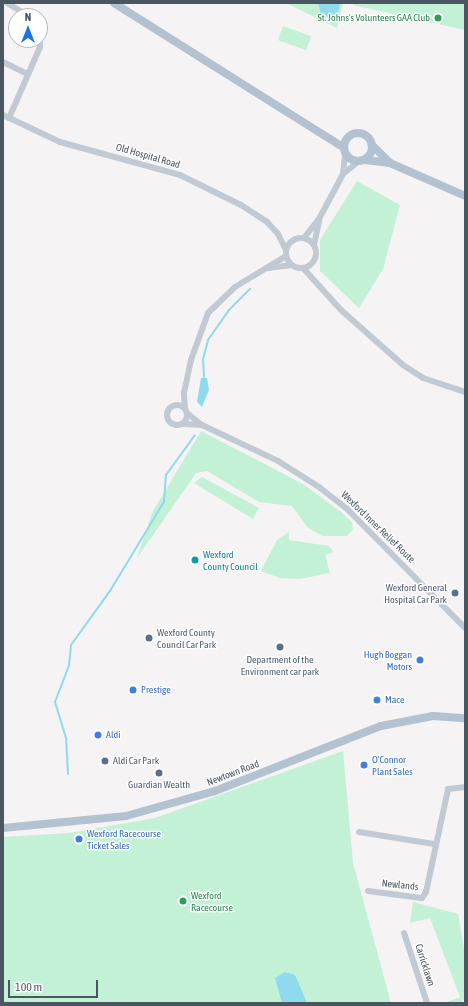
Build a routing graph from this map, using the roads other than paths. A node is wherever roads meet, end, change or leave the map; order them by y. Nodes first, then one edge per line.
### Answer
1 (114, 3) edge
2 (39, 48) edge
3 (3, 62) edge
4 (26, 73) junction
5 (3, 115) edge
6 (10, 118) junction
7 (327, 137) junction
8 (347, 138) junction
9 (372, 146) junction
10 (344, 151) junction
11 (362, 160) junction
12 (390, 163) junction
13 (343, 174) junction
14 (465, 196) edge
15 (320, 219) junction
16 (278, 234) junction
17 (304, 238) junction
18 (293, 240) junction
19 (314, 245) junction
20 (286, 253) junction
21 (313, 262) junction
22 (292, 265) junction
23 (266, 268) junction
24 (303, 268) junction
25 (313, 274) junction
26 (465, 392) edge
27 (184, 393) junction
28 (174, 405) junction
29 (186, 411) junction
30 (183, 424) junction
31 (202, 425) junction
32 (465, 628) edge
33 (465, 718) edge
34 (465, 787) edge
35 (3, 828) edge
36 (359, 832) dead end
37 (434, 844) junction
38 (368, 891) dead end
39 (404, 933) dead end
40 (427, 1003) edge

1 - 7 main road
2 - 4 street
3 - 4 street
4 - 6 street
5 - 6 street, Old Hospital Road
6 - 16 street, Old Hospital Road
7 - 8 main road
7 - 10 main road
8 - 9 main road
8 - 10 main road
9 - 11 main road
9 - 12 main road
10 - 11 main road
10 - 13 street
11 - 12 main road
11 - 13 street
12 - 14 main road
13 - 15 street
15 - 17 street
15 - 19 street
16 - 18 street, Old Hospital Road
16 - 20 street, Old Hospital Road
17 - 18 street
17 - 19 street
18 - 20 street
19 - 21 street
20 - 22 street
20 - 23 street
21 - 24 street
21 - 25 street
22 - 23 street
22 - 24 street
23 - 27 street
24 - 25 street
25 - 26 street
27 - 28 street
27 - 29 street
28 - 29 street
28 - 30 street
29 - 30 street
29 - 31 street, Wexford Inner Relief Route
30 - 31 street, Wexford Inner Relief Route
31 - 32 street, Wexford Inner Relief Route
33 - 35 main road, Newtown Road
34 - 37 street, Newlands
36 - 37 street
37 - 38 street, Newlands
39 - 40 street, Carricklawn

